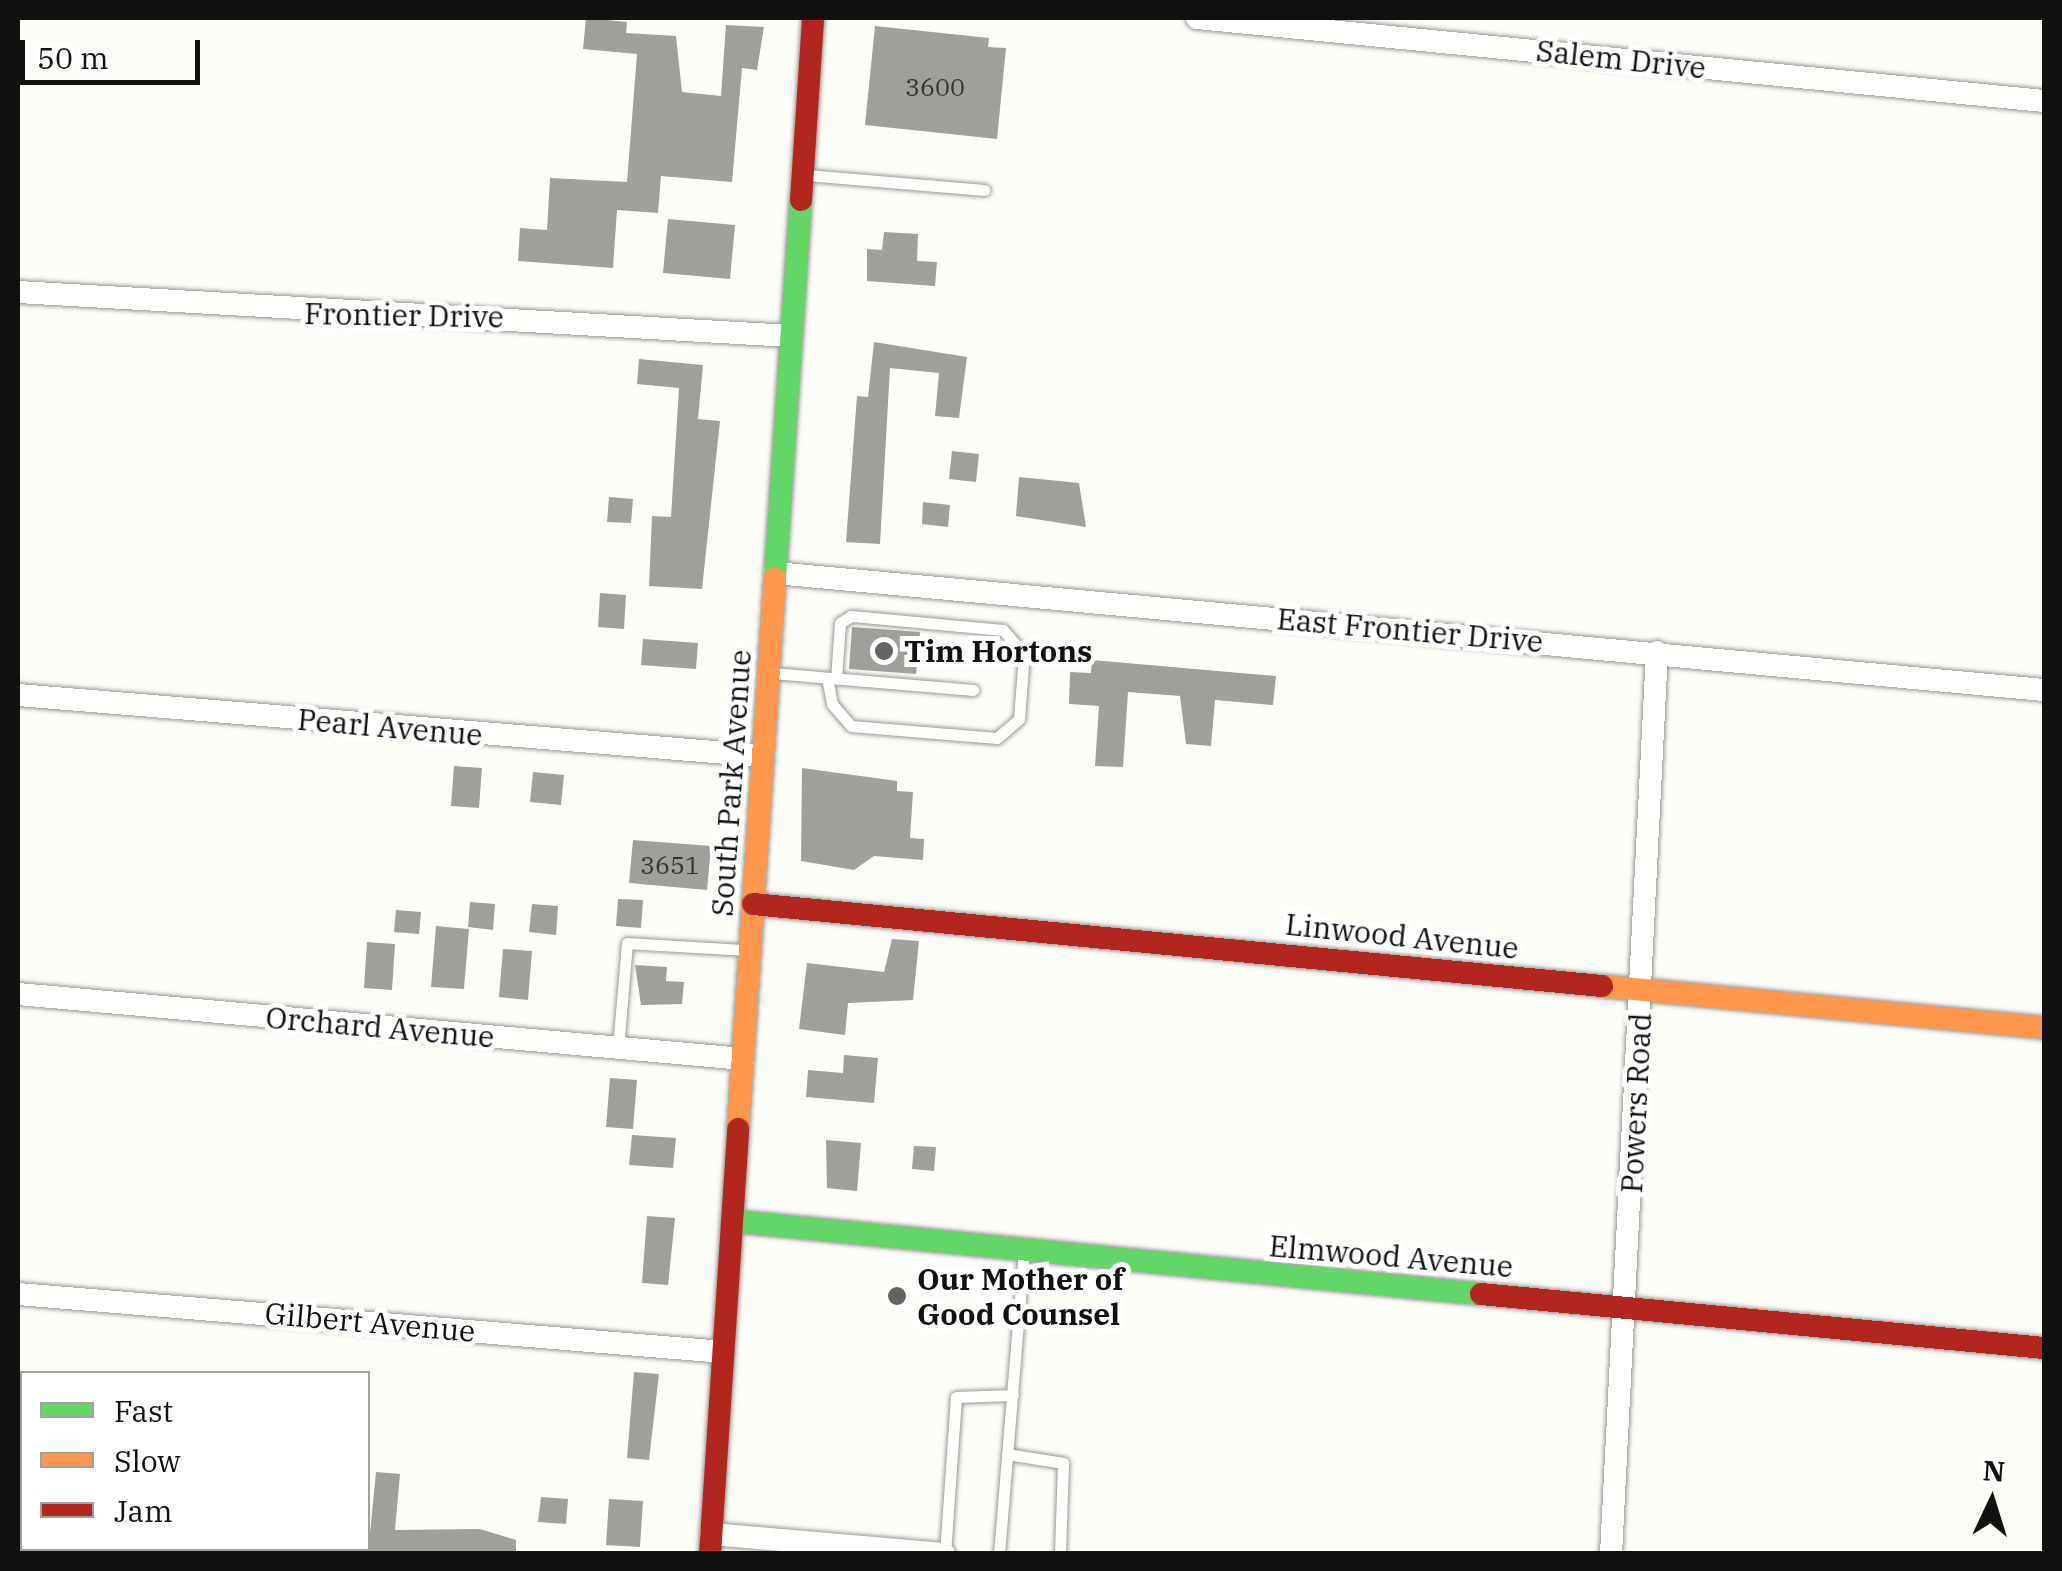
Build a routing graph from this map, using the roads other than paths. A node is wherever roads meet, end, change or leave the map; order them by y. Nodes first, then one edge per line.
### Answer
1 (813, 18) edge
2 (1198, 18) edge
3 (2044, 101) edge
4 (802, 174) junction
5 (984, 190) dead end
6 (18, 292) edge
7 (791, 336) junction
8 (775, 573) junction
9 (1657, 652) junction
10 (768, 673) junction
11 (831, 678) junction
12 (973, 690) dead end
13 (2044, 690) edge
14 (18, 695) edge
15 (763, 756) junction
16 (753, 904) junction
17 (750, 950) junction
18 (1643, 992) junction
19 (18, 994) edge
20 (2044, 1028) edge
21 (618, 1048) junction
22 (743, 1059) junction
23 (732, 1221) junction
24 (1024, 1249) junction
25 (18, 1294) edge
26 (1624, 1305) junction
27 (2044, 1348) edge
28 (723, 1352) junction
29 (1012, 1395) junction
30 (1008, 1454) junction
31 (710, 1544) edge
32 (945, 1554) edge
33 (1000, 1554) edge
34 (1060, 1554) edge
35 (1611, 1554) edge

1 - 4 street, South Park Avenue
2 - 3 street, Salem Drive
4 - 5 lane
4 - 7 street, South Park Avenue
6 - 7 street, Frontier Drive
7 - 8 street, South Park Avenue
8 - 9 street, East Frontier Drive
8 - 10 street, South Park Avenue
9 - 13 street, East Frontier Drive
9 - 18 street, Powers Road
10 - 11 lane
10 - 15 street, South Park Avenue
11 - 11 lane
11 - 12 lane
14 - 15 street, Pearl Avenue
15 - 16 street, South Park Avenue
16 - 17 street, South Park Avenue
16 - 18 street, Linwood Avenue
17 - 21 lane
17 - 22 street, South Park Avenue
18 - 20 street, Linwood Avenue
18 - 26 street, Powers Road
19 - 21 street, Orchard Avenue
21 - 22 street, Orchard Avenue
22 - 23 street, South Park Avenue
23 - 24 street, Elmwood Avenue
23 - 28 street, South Park Avenue
24 - 26 street, Elmwood Avenue
24 - 29 lane
25 - 28 street, Gilbert Avenue
26 - 27 street, Elmwood Avenue
26 - 35 street, Powers Road
28 - 31 street, South Park Avenue
29 - 30 lane
29 - 32 lane
30 - 33 lane
30 - 34 lane
31 - 32 street

